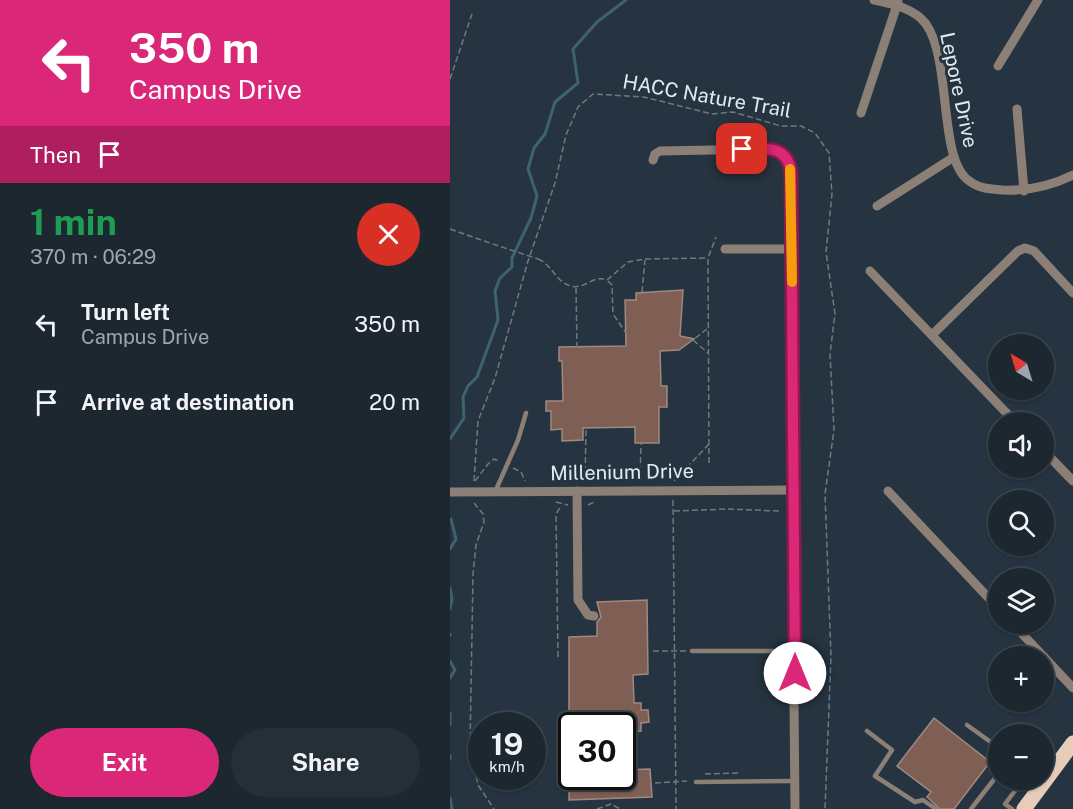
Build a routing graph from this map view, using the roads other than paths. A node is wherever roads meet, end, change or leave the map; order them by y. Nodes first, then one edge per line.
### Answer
1 (874, 0) edge
2 (1038, 0) edge
3 (897, 2) edge
4 (998, 66) dead end
5 (1017, 109) dead end
6 (861, 113) dead end
7 (954, 157) junction
8 (653, 160) dead end
9 (1073, 175) edge
10 (1024, 191) junction
11 (877, 206) dead end
12 (725, 249) dead end
13 (792, 249) junction
14 (870, 271) dead end
15 (1073, 292) edge
16 (932, 335) junction
17 (1006, 412) edge
18 (526, 413) dead end
19 (1054, 462) edge
20 (1073, 481) edge
21 (794, 490) junction
22 (577, 491) junction
23 (888, 491) dead end
24 (450, 492) edge
25 (495, 492) junction
26 (988, 597) edge
27 (594, 616) dead end
28 (1022, 634) edge
29 (1034, 646) edge
30 (692, 651) dead end
31 (795, 651) junction
32 (1054, 668) edge
33 (1073, 688) edge
34 (967, 725) dead end
35 (867, 731) dead end
36 (988, 740) edge
37 (1072, 746) edge
38 (1054, 768) edge
39 (795, 781) junction
40 (696, 782) dead end
41 (988, 787) edge
42 (1016, 790) edge
43 (1037, 790) edge
44 (795, 809) edge
45 (936, 809) edge
46 (971, 809) edge
47 (1012, 809) edge
48 (1024, 809) edge

1 - 3 street, Lepore Drive
2 - 4 street
3 - 6 street
3 - 7 street, Lepore Drive
5 - 10 street
7 - 10 street, Lepore Drive
7 - 11 street
8 - 13 street
9 - 10 street, Lepore Drive
12 - 13 street
13 - 21 street
14 - 16 street
15 - 16 street
16 - 17 street
18 - 25 lane
19 - 20 street
21 - 22 street, Millenium Drive
21 - 31 street
22 - 25 street, Millenium Drive
22 - 27 street
23 - 26 street
24 - 25 street, Millenium Drive
28 - 29 street
30 - 31 lane
31 - 39 street
32 - 33 street
34 - 36 lane
35 - 45 lane
37 - 38 main road
39 - 40 lane
39 - 44 street
41 - 46 lane
42 - 47 lane
43 - 48 main road

